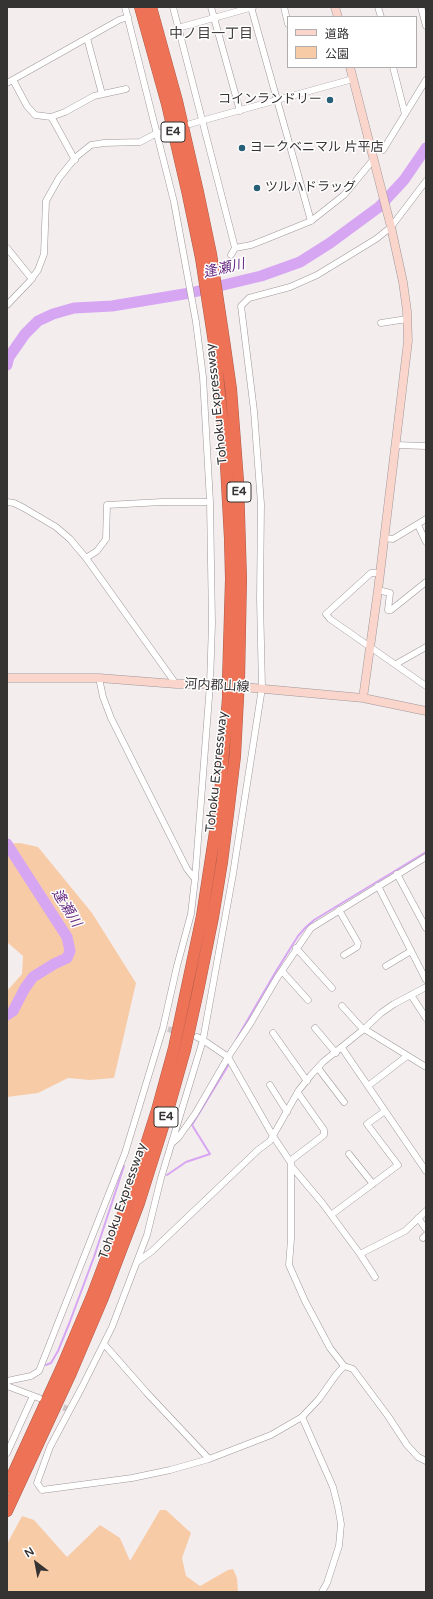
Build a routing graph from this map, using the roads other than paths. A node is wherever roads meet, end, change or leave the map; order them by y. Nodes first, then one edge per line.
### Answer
1 (125, 7) edge
2 (140, 7) edge
3 (151, 7) edge
4 (172, 7) edge
5 (210, 7) edge
6 (252, 7) edge
7 (284, 7) edge
8 (421, 7) edge
9 (128, 17) junction
10 (214, 18) junction
11 (287, 20) edge
12 (426, 26) edge
13 (178, 28) junction
14 (87, 38) junction
15 (350, 68) edge
16 (393, 68) edge
17 (353, 79) junction
18 (426, 80) edge
19 (10, 82) edge
20 (126, 89) dead end
21 (102, 94) junction
22 (277, 100) junction
23 (240, 111) junction
24 (405, 114) junction
25 (51, 117) junction
26 (202, 121) junction
27 (190, 124) dead end
28 (165, 132) dead end
29 (157, 133) junction
30 (383, 150) dead end
31 (74, 160) junction
32 (373, 160) junction
33 (425, 183) edge
34 (311, 221) junction
35 (390, 225) junction
36 (7, 248) edge
37 (234, 248) junction
38 (231, 255) dead end
39 (206, 256) junction
40 (32, 279) junction
41 (7, 304) edge
42 (407, 319) junction
43 (381, 323) dead end
44 (395, 445) junction
45 (426, 446) edge
46 (7, 502) edge
47 (210, 502) junction
48 (426, 519) edge
49 (418, 525) junction
50 (384, 538) junction
51 (426, 542) edge
52 (86, 558) junction
53 (379, 573) junction
54 (426, 582) edge
55 (378, 590) junction
56 (370, 647) junction
57 (426, 647) edge
58 (396, 664) junction
59 (7, 678) edge
60 (99, 678) junction
61 (176, 684) junction
62 (210, 684) junction
63 (426, 686) edge
64 (262, 688) junction
65 (233, 698) junction
66 (363, 698) junction
67 (426, 711) edge
68 (426, 857) edge
69 (397, 874) junction
70 (195, 879) junction
71 (378, 886) junction
72 (339, 910) junction
73 (426, 928) edge
74 (296, 948) junction
75 (411, 951) junction
76 (344, 955) dead end
77 (386, 966) dead end
78 (282, 971) junction
79 (426, 980) edge
80 (426, 987) edge
81 (332, 988) dead end
82 (411, 995) junction
83 (308, 1000) dead end
84 (342, 1006) dead end
85 (426, 1018) edge
86 (315, 1028) dead end
87 (364, 1029) junction
88 (273, 1033) dead end
89 (200, 1039) junction
90 (342, 1048) junction
91 (336, 1053) junction
92 (407, 1056) junction
93 (228, 1058) junction
94 (426, 1067) edge
95 (318, 1068) junction
96 (307, 1081) junction
97 (270, 1085) dead end
98 (368, 1086) junction
99 (298, 1093) junction
100 (344, 1102) dead end
101 (385, 1111) junction
102 (287, 1112) junction
103 (273, 1136) junction
104 (172, 1142) junction
105 (349, 1154) dead end
106 (291, 1164) junction
107 (426, 1170) edge
108 (373, 1184) junction
109 (426, 1211) edge
110 (331, 1215) junction
111 (418, 1218) junction
112 (426, 1229) edge
113 (360, 1254) junction
114 (137, 1262) junction
115 (375, 1278) dead end
116 (104, 1344) junction
117 (344, 1366) junction
118 (7, 1381) edge
119 (7, 1386) edge
120 (302, 1417) junction
121 (7, 1454) edge
122 (209, 1459) junction
123 (426, 1461) edge
124 (7, 1487) edge
125 (7, 1511) edge
126 (322, 1592) edge

1 - 9 street
2 - 39 highway, Tohoku Expressway / E4
3 - 39 highway, Tohoku Expressway / E4
4 - 13 street
5 - 10 street
6 - 10 street
6 - 22 street
7 - 11 street
8 - 12 street
9 - 14 street
9 - 29 street
10 - 13 street
10 - 23 street
13 - 26 street
14 - 19 street
14 - 21 street
15 - 17 street
16 - 24 street
17 - 22 street
17 - 32 street
18 - 24 street
19 - 25 street
20 - 21 street
21 - 25 street
22 - 23 street
22 - 34 street
23 - 26 street
24 - 30 street
25 - 31 street
26 - 27 street
26 - 37 street
28 - 29 street
29 - 31 street
29 - 47 street
31 - 40 street
32 - 34 street
32 - 35 street
33 - 35 street
34 - 37 street
35 - 42 street
35 - 64 street
36 - 40 street
37 - 38 street
39 - 65 highway, Tohoku Expressway / E4, bridge
40 - 41 street
42 - 43 street
42 - 44 street
44 - 45 street
44 - 50 street
46 - 52 street
47 - 52 street
47 - 62 street
48 - 49 street
49 - 50 street
49 - 51 street
50 - 53 street
52 - 61 street
53 - 55 street
53 - 56 street
54 - 55 street
55 - 56 street
56 - 58 street
56 - 66 street
57 - 58 street
58 - 63 street
59 - 60 street, 河内郡山線
60 - 61 street, 河内郡山線
60 - 70 street
61 - 62 street, 河内郡山線
62 - 64 street, 河内郡山線
62 - 70 street
64 - 66 street, 河内郡山線
64 - 89 street
65 - 124 highway, Tohoku Expressway / E4
65 - 125 highway, Tohoku Expressway / E4
66 - 67 street, 河内郡山線
68 - 69 street
69 - 71 street
69 - 73 street
70 - 118 street
71 - 72 street
71 - 75 street
72 - 74 street
72 - 76 street
74 - 78 street
74 - 81 street
75 - 77 street
75 - 79 street
78 - 83 street
78 - 93 street
80 - 82 street
82 - 85 street
82 - 87 street
84 - 87 street
86 - 91 street
87 - 90 street
87 - 92 street
88 - 96 street
89 - 93 street
89 - 104 street
90 - 91 street
90 - 98 street
91 - 95 street
92 - 94 street
92 - 98 street
93 - 103 street
93 - 104 street
95 - 96 street
95 - 100 street
96 - 99 street
97 - 102 street
98 - 101 street
99 - 102 street
99 - 106 street
101 - 107 street
101 - 108 street
102 - 103 street
103 - 106 street
103 - 114 street
104 - 114 street
105 - 108 street
106 - 110 street
106 - 117 street
108 - 110 street
109 - 111 street
110 - 113 street
111 - 112 street
111 - 113 street
113 - 115 street
114 - 116 street
116 - 122 street
116 - 122 street
117 - 120 street
117 - 123 street
119 - 121 street
120 - 122 street
120 - 126 street

